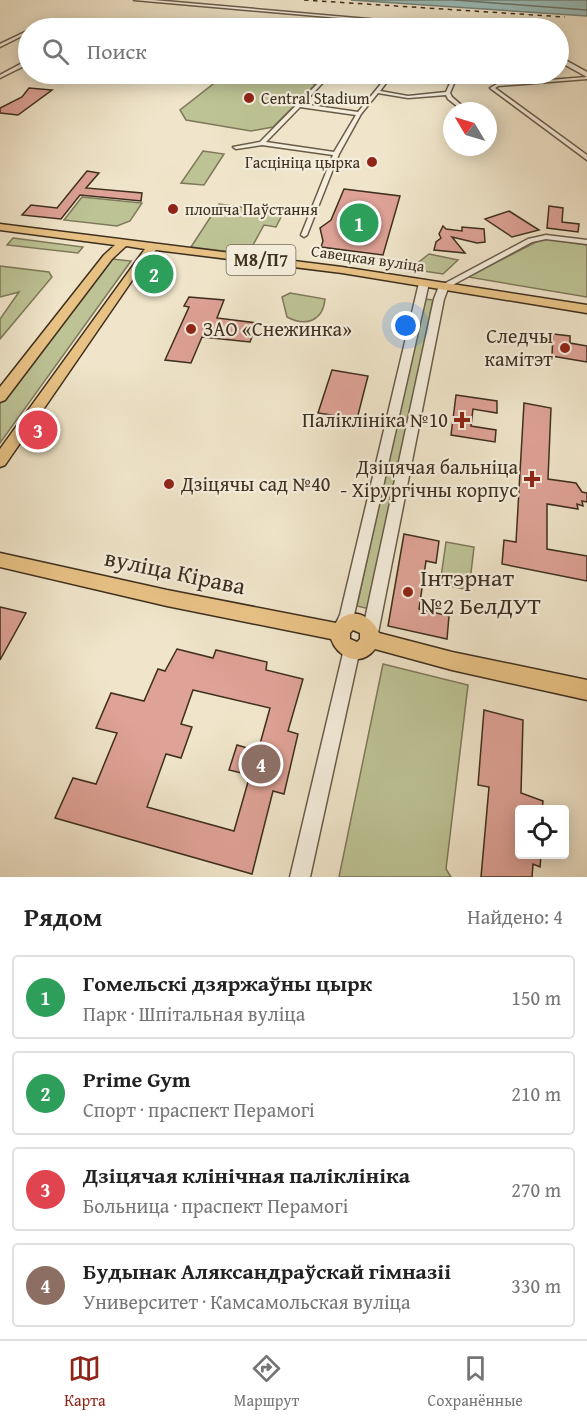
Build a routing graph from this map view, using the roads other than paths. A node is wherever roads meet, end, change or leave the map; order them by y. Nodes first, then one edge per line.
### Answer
1 (136, 0) edge
2 (334, 18) edge
3 (18, 37) edge
4 (0, 46) edge
5 (569, 65) edge
6 (18, 67) edge
7 (587, 76) edge
8 (0, 77) edge
9 (569, 78) edge
10 (319, 84) edge
11 (384, 84) edge
12 (452, 84) edge
13 (507, 84) edge
14 (378, 92) junction
15 (448, 93) junction
16 (455, 102) edge
17 (299, 105) junction
18 (359, 114) junction
19 (262, 143) junction
20 (236, 147) dead end
21 (336, 154) junction
22 (587, 158) edge
23 (0, 227) edge
24 (304, 235) dead end
25 (125, 241) junction
26 (587, 242) edge
27 (154, 246) junction
28 (108, 257) junction
29 (141, 259) junction
30 (458, 279) junction
31 (424, 283) junction
32 (444, 286) junction
33 (421, 297) junction
34 (439, 299) junction
35 (587, 309) edge
36 (0, 397) edge
37 (386, 446) junction
38 (408, 450) junction
39 (0, 461) edge
40 (0, 560) edge
41 (341, 629) junction
42 (370, 636) junction
43 (352, 649) junction
44 (587, 690) edge
45 (300, 877) edge

1 - 2 street
3 - 4 street
5 - 7 street
6 - 8 street
7 - 9 street
10 - 17 street
11 - 14 street
12 - 15 street
13 - 22 street
14 - 15 street
14 - 18 street
15 - 16 street
17 - 18 street
17 - 19 street
18 - 21 street
19 - 20 street
19 - 21 street
21 - 24 street
23 - 25 main road, Савецкая вуліца / М8/П7
25 - 27 main road, Савецкая вуліца / М8/П7
25 - 28 main road
26 - 30 street
27 - 29 main road
27 - 31 main road, Савецкая вуліца / М8/П7
28 - 29 main road
28 - 36 main road
29 - 39 main road
30 - 31 street
30 - 32 street
31 - 32 main road, Савецкая вуліца / М8/П7
31 - 33 street
32 - 34 street
32 - 35 main road, Савецкая вуліца / М8/П7
33 - 34 street
33 - 37 street
34 - 38 street
37 - 38 street
37 - 41 street
38 - 42 street
40 - 41 main road, вуліца Кірава
41 - 42 main road
41 - 43 main road
42 - 43 main road
42 - 44 main road
43 - 45 street

